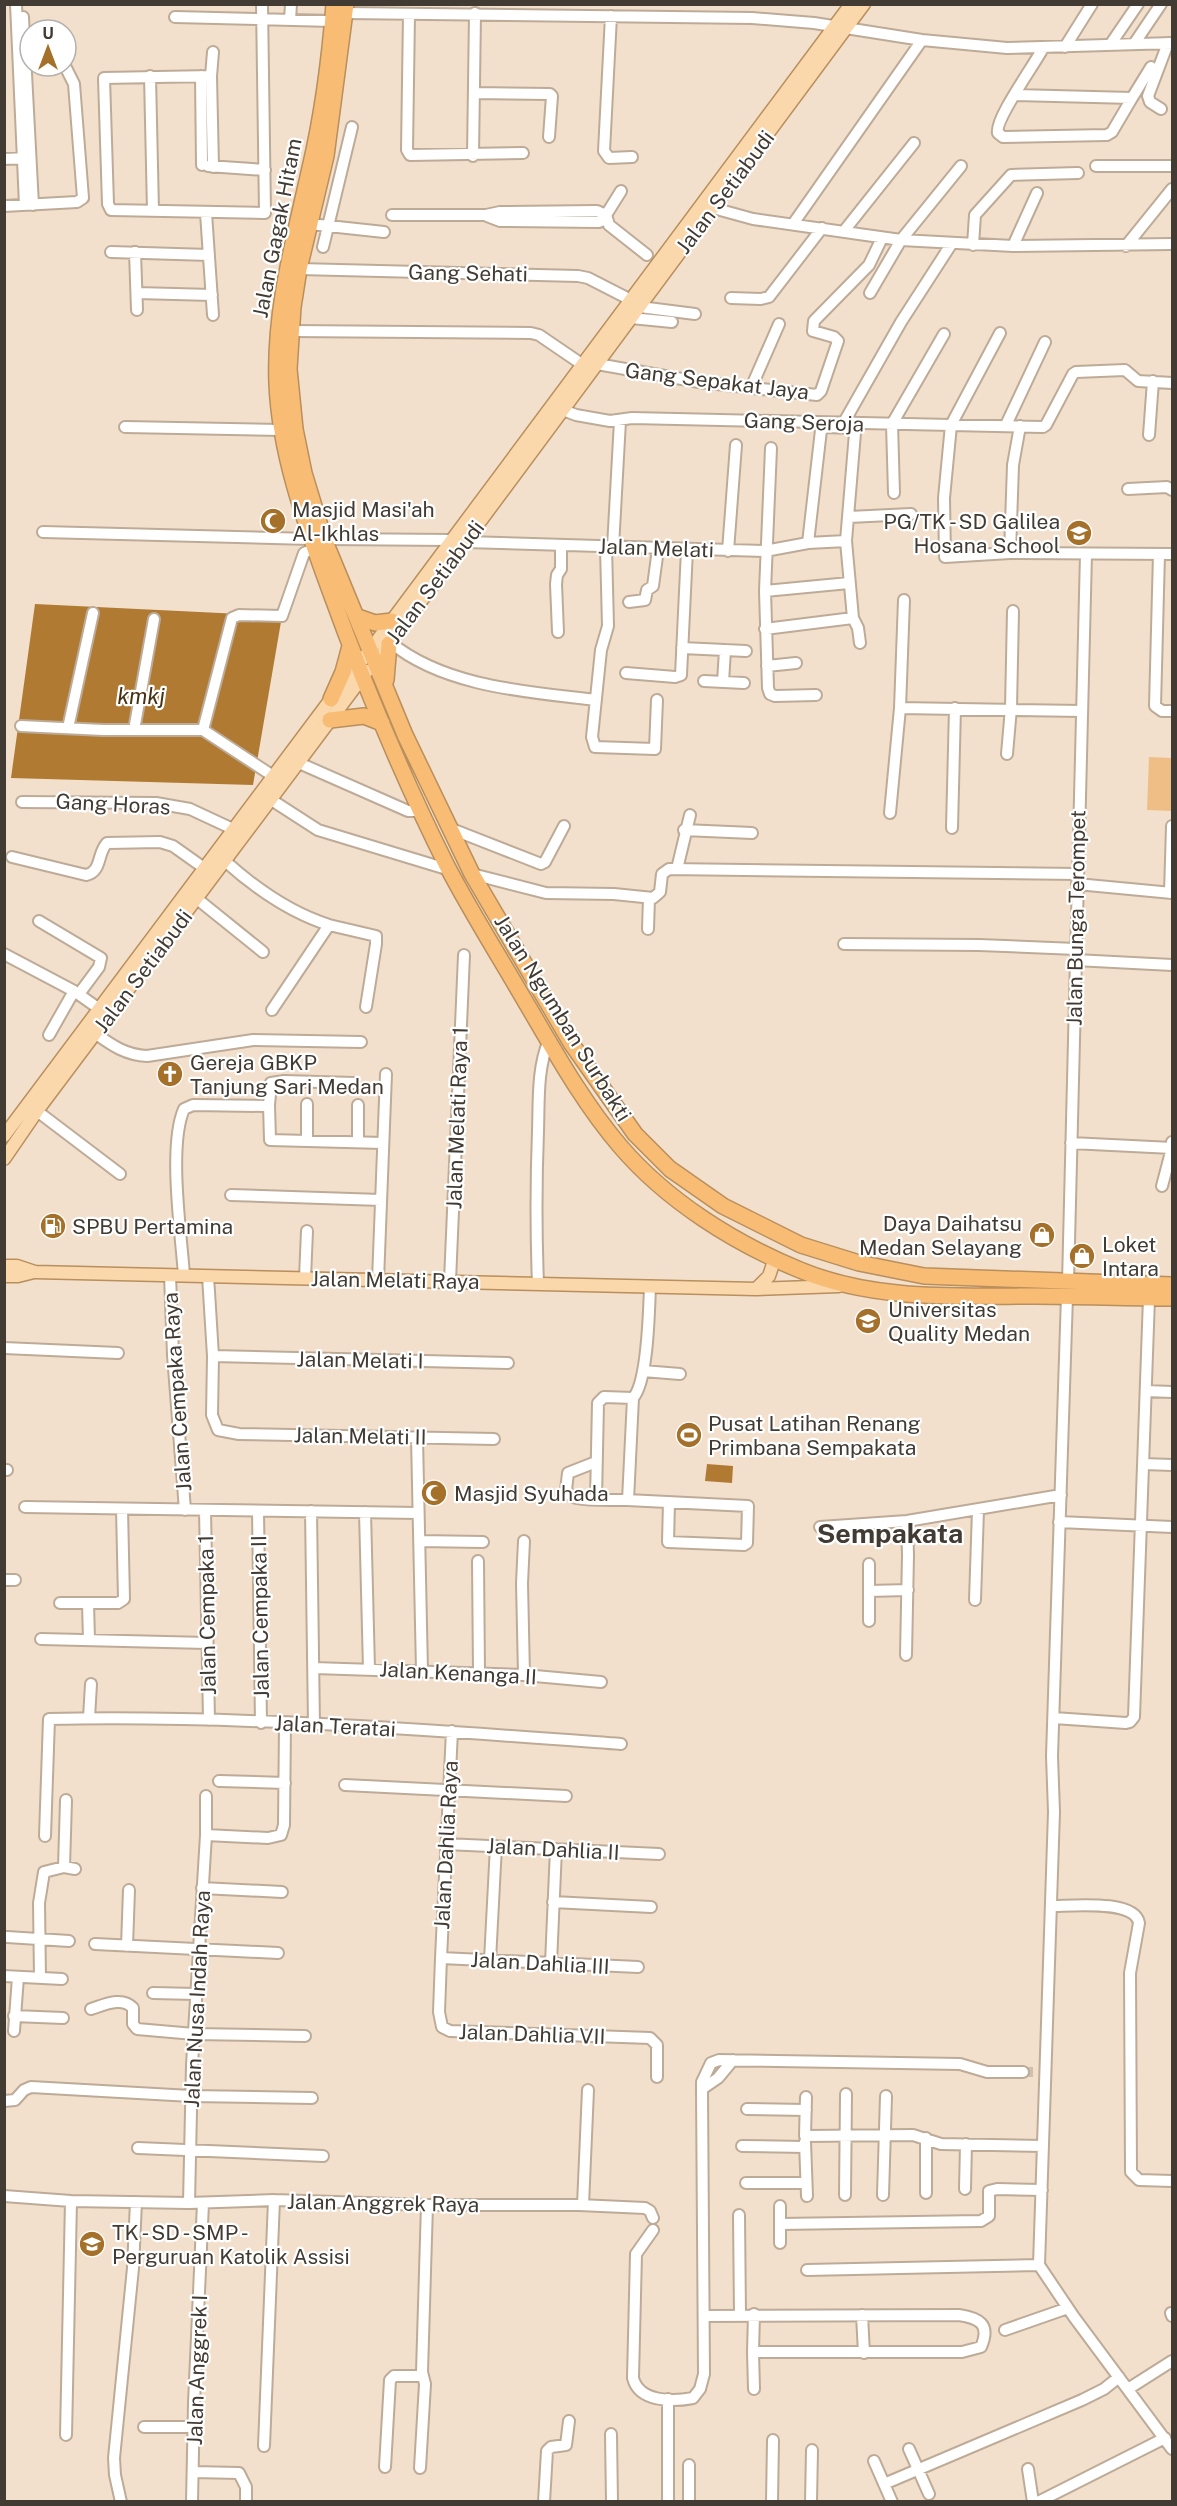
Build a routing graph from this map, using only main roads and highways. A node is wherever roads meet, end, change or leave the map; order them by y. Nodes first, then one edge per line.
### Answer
1 (851, 4) edge
2 (864, 4) edge
3 (339, 11) edge
4 (841, 27) junction
5 (316, 173) junction
6 (656, 262) junction
7 (635, 303) junction
8 (534, 440) junction
9 (458, 541) junction
10 (317, 542) junction
11 (358, 616) junction
12 (392, 621) junction
13 (390, 643) junction
14 (350, 645) junction
15 (373, 656) junction
16 (361, 670) junction
17 (387, 689) junction
18 (331, 699) junction
19 (330, 720) junction
20 (382, 723) junction
21 (221, 857) junction
22 (105, 1013) junction
23 (571, 1043) junction
24 (553, 1046) junction
25 (4, 1136) edge
26 (4, 1159) edge
27 (775, 1258) junction
28 (4, 1266) edge
29 (35, 1272) junction
30 (4, 1276) edge
31 (849, 1286) junction
32 (1173, 1286) edge
33 (756, 1289) junction
34 (1068, 1289) junction
35 (1173, 1298) edge

1 - 4 main road, Jalan Setiabudi
2 - 4 main road, Jalan Setiabudi
3 - 5 highway, Jalan Gagak Hitam
4 - 6 main road, Jalan Setiabudi
4 - 6 main road, Jalan Setiabudi
5 - 10 highway, Jalan Gagak Hitam
5 - 10 highway, Jalan Gagak Hitam
6 - 7 main road, Jalan Setiabudi
7 - 8 main road, Jalan Setiabudi
7 - 8 main road, Jalan Setiabudi
8 - 9 main road, Jalan Setiabudi
9 - 12 main road, Jalan Setiabudi
9 - 13 main road, Jalan Setiabudi
10 - 11 highway, Jalan Gagak Hitam
10 - 14 highway, Jalan Gagak Hitam
11 - 12 highway
11 - 15 highway, Jalan Gagak Hitam
12 - 15 main road, Jalan Setiabudi
13 - 15 main road, Jalan Setiabudi
13 - 17 highway
14 - 16 highway, Jalan Gagak Hitam
14 - 18 highway
15 - 16 main road, Jalan Setiabudi
15 - 17 highway, Jalan Ngumban Surbakti
16 - 18 main road, Jalan Setiabudi
16 - 19 main road, Jalan Setiabudi
16 - 20 highway, Jalan Ngumban Surbakti
17 - 23 highway, Jalan Ngumban Surbakti
18 - 21 main road, Jalan Setiabudi
19 - 20 highway
19 - 21 main road, Jalan Setiabudi
20 - 24 highway, Jalan Ngumban Surbakti
21 - 22 main road, Jalan Setiabudi
21 - 22 main road, Jalan Setiabudi
22 - 25 main road, Jalan Setiabudi
22 - 26 main road, Jalan Setiabudi
23 - 24 highway
23 - 34 highway, Jalan Ngumban Surbakti
24 - 27 highway, Jalan Ngumban Surbakti
27 - 31 highway, Jalan Ngumban Surbakti
27 - 33 main road
28 - 29 main road, Jalan Melati Raya
29 - 30 main road, Jalan Melati Raya
29 - 33 main road, Jalan Melati Raya
31 - 33 main road, Jalan Melati Raya
31 - 34 highway, Jalan Ngumban Surbakti
32 - 34 highway, Jalan Ngumban Surbakti
34 - 35 highway, Jalan Ngumban Surbakti

